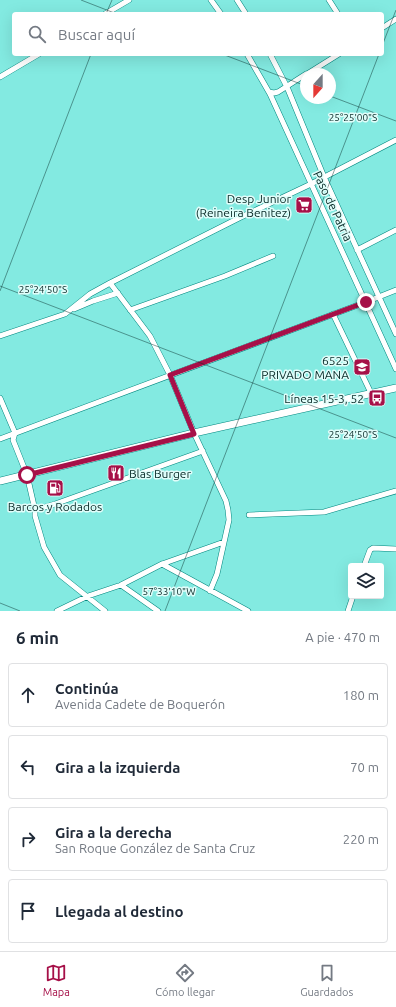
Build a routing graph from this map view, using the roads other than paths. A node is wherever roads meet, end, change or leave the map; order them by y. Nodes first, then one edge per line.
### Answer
1 (129, 0) edge
2 (211, 0) edge
3 (237, 0) edge
4 (329, 0) edge
5 (108, 12) edge
6 (219, 12) edge
7 (245, 12) edge
8 (337, 12) edge
9 (396, 20) edge
10 (384, 27) edge
11 (36, 56) edge
12 (250, 56) edge
13 (271, 56) edge
14 (336, 56) edge
15 (316, 68) edge
16 (0, 77) edge
17 (300, 78) edge
18 (287, 87) junction
19 (269, 92) junction
20 (396, 140) edge
21 (324, 177) junction
22 (312, 184) junction
23 (396, 230) edge
24 (358, 250) junction
25 (273, 256) dead end
26 (110, 283) junction
27 (396, 290) edge
28 (118, 293) junction
29 (378, 298) junction
30 (366, 302) junction
31 (130, 310) junction
32 (67, 312) junction
33 (333, 314) junction
34 (396, 334) edge
35 (0, 336) edge
36 (396, 369) edge
37 (170, 375) junction
38 (396, 388) edge
39 (371, 393) junction
40 (0, 398) edge
41 (15, 433) junction
42 (194, 434) junction
43 (0, 439) edge
44 (204, 451) junction
45 (27, 475) junction
46 (0, 482) edge
47 (396, 491) edge
48 (35, 510) junction
49 (249, 515) dead end
50 (224, 542) junction
51 (396, 549) edge
52 (365, 563) edge
53 (162, 564) junction
54 (121, 585) junction
55 (210, 591) junction
56 (88, 596) junction
57 (352, 599) edge
58 (350, 610) edge
59 (57, 611) edge
60 (105, 611) edge
61 (158, 611) edge
62 (248, 611) edge

1 - 5 street
2 - 6 street
3 - 7 street
4 - 8 street
9 - 10 street
11 - 16 street
12 - 19 street, Paso de Patria
13 - 18 street, Paso de Patria
14 - 15 street
17 - 18 street
18 - 19 street
18 - 21 street, Paso de Patria
19 - 22 street, Paso de Patria
20 - 21 street
21 - 22 street
21 - 24 street, Paso de Patria
22 - 26 street
22 - 30 street, Paso de Patria
23 - 24 street
24 - 29 street, Paso de Patria
25 - 31 street
26 - 28 street
26 - 32 street
27 - 29 street
28 - 31 street
28 - 32 street
29 - 30 street
29 - 34 street, Paso de Patria
30 - 33 street
30 - 36 street, Paso de Patria
31 - 37 street
32 - 35 street
33 - 37 street
33 - 39 street
37 - 41 street
37 - 42 street
38 - 39 main road
39 - 42 main road
40 - 41 street
41 - 43 street
41 - 45 street
42 - 44 street
42 - 45 main road
44 - 48 street
44 - 50 street
45 - 46 main road
45 - 48 street
47 - 49 street
48 - 56 street
50 - 53 street
50 - 55 street
51 - 52 street
53 - 54 street
53 - 55 street
54 - 56 street
54 - 61 street
55 - 62 street
56 - 59 street
56 - 60 street
57 - 58 street

